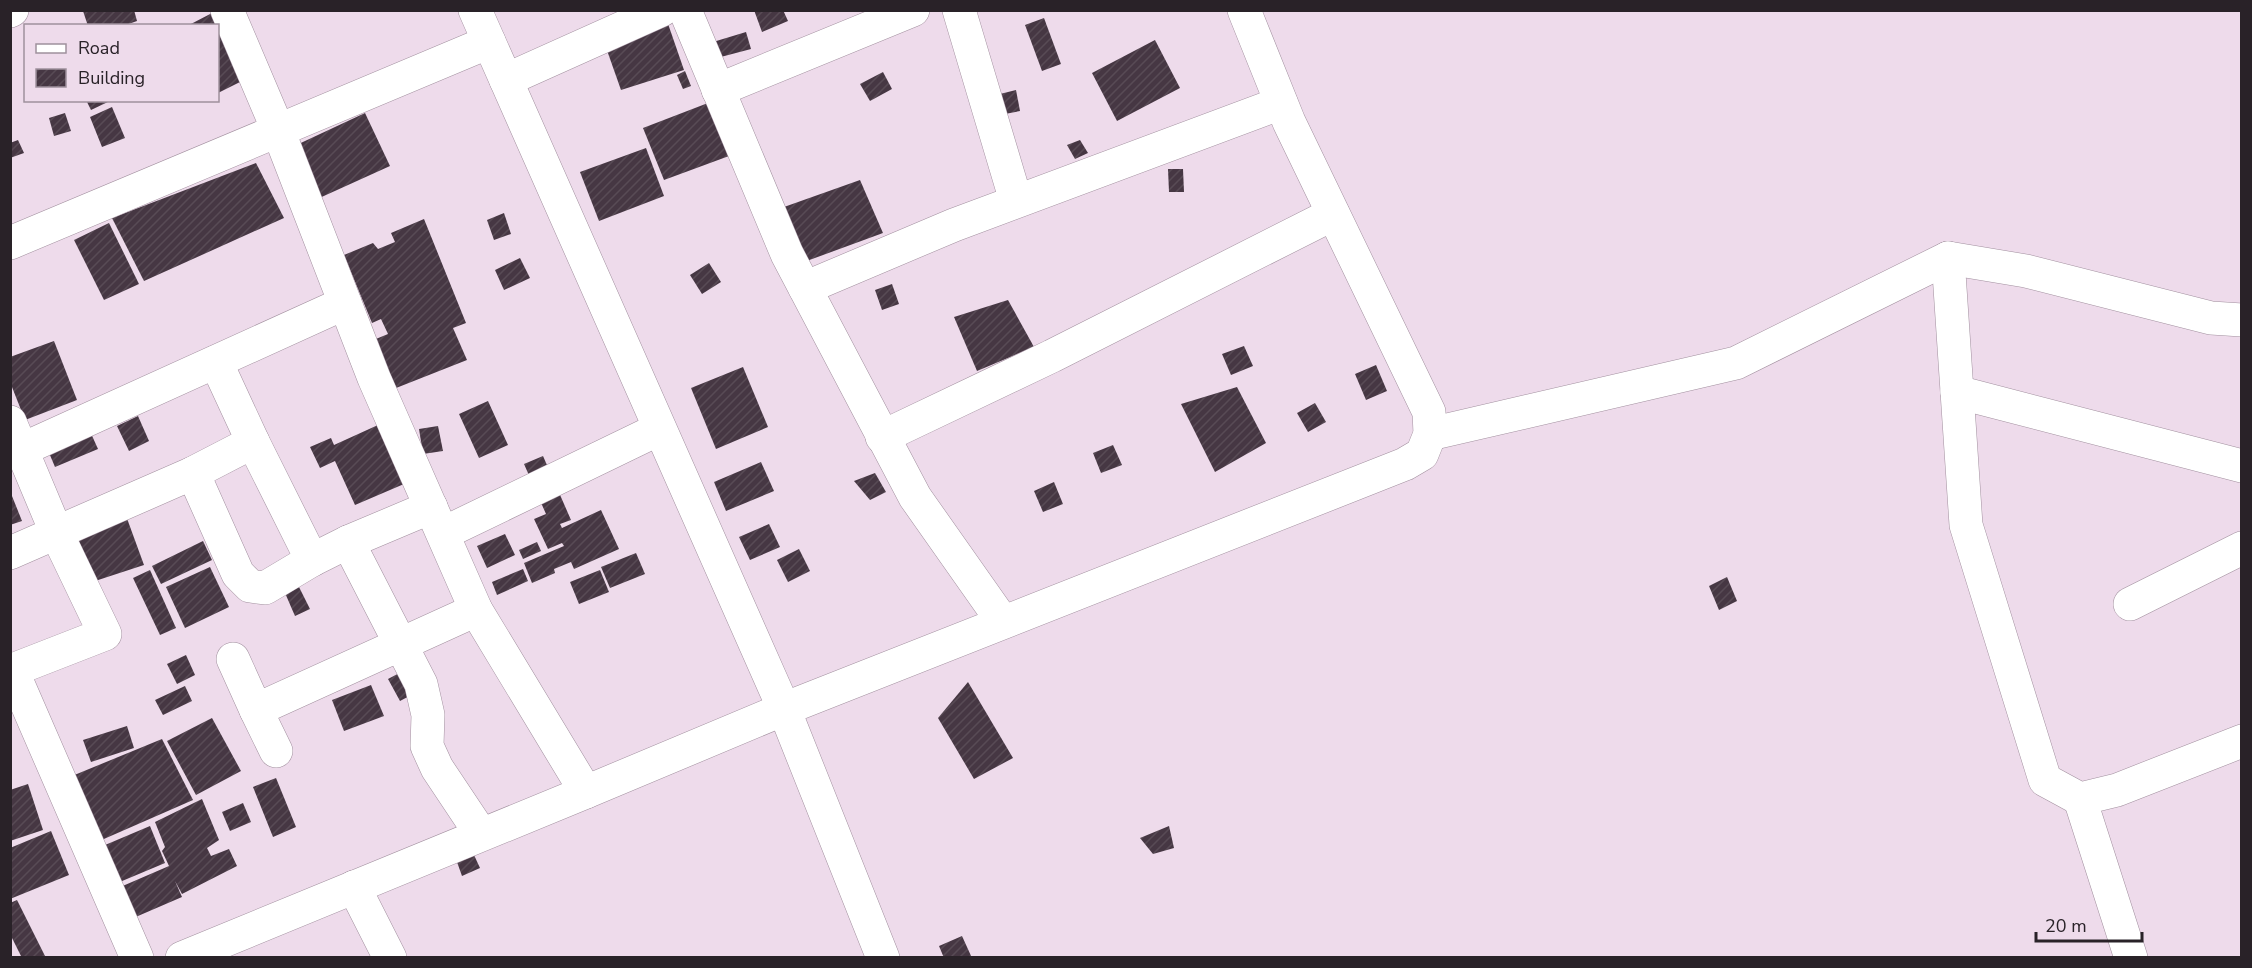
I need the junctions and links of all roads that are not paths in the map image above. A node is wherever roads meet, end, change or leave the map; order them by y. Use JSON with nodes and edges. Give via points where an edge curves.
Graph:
{"nodes":[{"id":1,"x":227,"y":10,"type":"edge"},
{"id":2,"x":475,"y":10,"type":"edge"},
{"id":3,"x":662,"y":10,"type":"edge"},
{"id":4,"x":685,"y":10,"type":"edge"},
{"id":5,"x":913,"y":10,"type":"edge"},
{"id":6,"x":959,"y":10,"type":"edge"},
{"id":7,"x":1244,"y":10,"type":"edge"},
{"id":8,"x":489,"y":42,"type":"junction"},
{"id":9,"x":506,"y":80,"type":"junction"},
{"id":10,"x":718,"y":90,"type":"junction"},
{"id":11,"x":1281,"y":103,"type":"junction"},
{"id":12,"x":278,"y":130,"type":"junction"},
{"id":13,"x":1016,"y":201,"type":"junction"},
{"id":14,"x":1333,"y":214,"type":"junction"},
{"id":15,"x":10,"y":243,"type":"edge"},
{"id":16,"x":1948,"y":258,"type":"junction"},
{"id":17,"x":805,"y":288,"type":"junction"},
{"id":18,"x":345,"y":303,"type":"junction"},
{"id":19,"x":2241,"y":320,"type":"edge"},
{"id":20,"x":216,"y":362,"type":"junction"},
{"id":21,"x":1957,"y":392,"type":"junction"},
{"id":22,"x":659,"y":429,"type":"junction"},
{"id":23,"x":1430,"y":434,"type":"junction"},
{"id":24,"x":17,"y":436,"type":"edge"},
{"id":25,"x":882,"y":436,"type":"junction"},
{"id":26,"x":253,"y":442,"type":"junction"},
{"id":27,"x":2241,"y":466,"type":"edge"},
{"id":28,"x":193,"y":473,"type":"junction"},
{"id":29,"x":437,"y":520,"type":"junction"},
{"id":30,"x":57,"y":534,"type":"junction"},
{"id":31,"x":348,"y":542,"type":"junction"},
{"id":32,"x":2241,"y":548,"type":"edge"},
{"id":33,"x":10,"y":554,"type":"edge"},
{"id":34,"x":312,"y":560,"type":"junction"},
{"id":35,"x":2130,"y":604,"type":"dead end"},
{"id":36,"x":476,"y":610,"type":"junction"},
{"id":37,"x":1004,"y":622,"type":"junction"},
{"id":38,"x":400,"y":646,"type":"junction"},
{"id":39,"x":232,"y":659,"type":"dead end"},
{"id":40,"x":11,"y":671,"type":"edge"},
{"id":41,"x":784,"y":709,"type":"junction"},
{"id":42,"x":256,"y":710,"type":"junction"},
{"id":43,"x":2241,"y":741,"type":"edge"},
{"id":44,"x":276,"y":751,"type":"dead end"},
{"id":45,"x":586,"y":792,"type":"junction"},
{"id":46,"x":2080,"y":799,"type":"junction"},
{"id":47,"x":481,"y":834,"type":"junction"},
{"id":48,"x":354,"y":887,"type":"junction"},
{"id":49,"x":137,"y":957,"type":"edge"},
{"id":50,"x":182,"y":957,"type":"edge"},
{"id":51,"x":390,"y":957,"type":"edge"},
{"id":52,"x":883,"y":957,"type":"edge"},
{"id":53,"x":2131,"y":957,"type":"edge"}],
"edges":[{"from":1,"to":12,"type":"street"},
{"from":2,"to":8,"type":"street"},
{"from":3,"to":9,"type":"street"},
{"from":4,"to":10,"type":"street"},
{"from":5,"to":10,"type":"street"},
{"from":6,"to":13,"type":"street"},
{"from":7,"to":11,"type":"street"},
{"from":8,"to":9,"type":"street"},
{"from":8,"to":12,"type":"street"},
{"from":9,"to":22,"type":"street"},
{"from":10,"to":17,"type":"street"},
{"from":11,"to":13,"type":"street"},
{"from":11,"to":14,"type":"street"},
{"from":12,"to":15,"type":"street"},
{"from":12,"to":18,"type":"street"},
{"from":13,"to":17,"type":"street"},
{"from":14,"to":23,"type":"street","via":[[1429,412]]},
{"from":14,"to":25,"type":"street","via":[[1052,357]]},
{"from":16,"to":19,"type":"street","via":[[2026,271],[2211,318]]},
{"from":16,"to":21,"type":"street"},
{"from":16,"to":23,"type":"street","via":[[1736,363]]},
{"from":17,"to":25,"type":"street"},
{"from":18,"to":20,"type":"street"},
{"from":18,"to":29,"type":"street"},
{"from":20,"to":24,"type":"street"},
{"from":20,"to":26,"type":"street"},
{"from":21,"to":27,"type":"street"},
{"from":21,"to":46,"type":"street","via":[[1966,525],[2045,780]]},
{"from":22,"to":29,"type":"street"},
{"from":22,"to":41,"type":"street"},
{"from":23,"to":37,"type":"street","via":[[1422,454],[1405,464]]},
{"from":24,"to":30,"type":"street"},
{"from":25,"to":37,"type":"street","via":[[915,497]]},
{"from":26,"to":28,"type":"street"},
{"from":26,"to":34,"type":"street"},
{"from":28,"to":30,"type":"street"},
{"from":28,"to":34,"type":"street","via":[[238,574],[250,586],[265,588]]},
{"from":29,"to":31,"type":"street"},
{"from":29,"to":36,"type":"street"},
{"from":30,"to":33,"type":"street"},
{"from":30,"to":40,"type":"street","via":[[105,634]]},
{"from":31,"to":34,"type":"street"},
{"from":31,"to":38,"type":"street"},
{"from":32,"to":35,"type":"street"},
{"from":36,"to":38,"type":"street"},
{"from":36,"to":45,"type":"street"},
{"from":37,"to":41,"type":"street"},
{"from":38,"to":42,"type":"street"},
{"from":38,"to":47,"type":"street","via":[[421,684],[430,753]]},
{"from":39,"to":42,"type":"street"},
{"from":40,"to":49,"type":"street"},
{"from":41,"to":45,"type":"street"},
{"from":41,"to":52,"type":"street"},
{"from":42,"to":44,"type":"street"},
{"from":43,"to":46,"type":"street","via":[[2117,790]]},
{"from":45,"to":47,"type":"street"},
{"from":46,"to":53,"type":"street"},
{"from":47,"to":48,"type":"street"},
{"from":48,"to":50,"type":"street"},
{"from":48,"to":51,"type":"street"}]}
